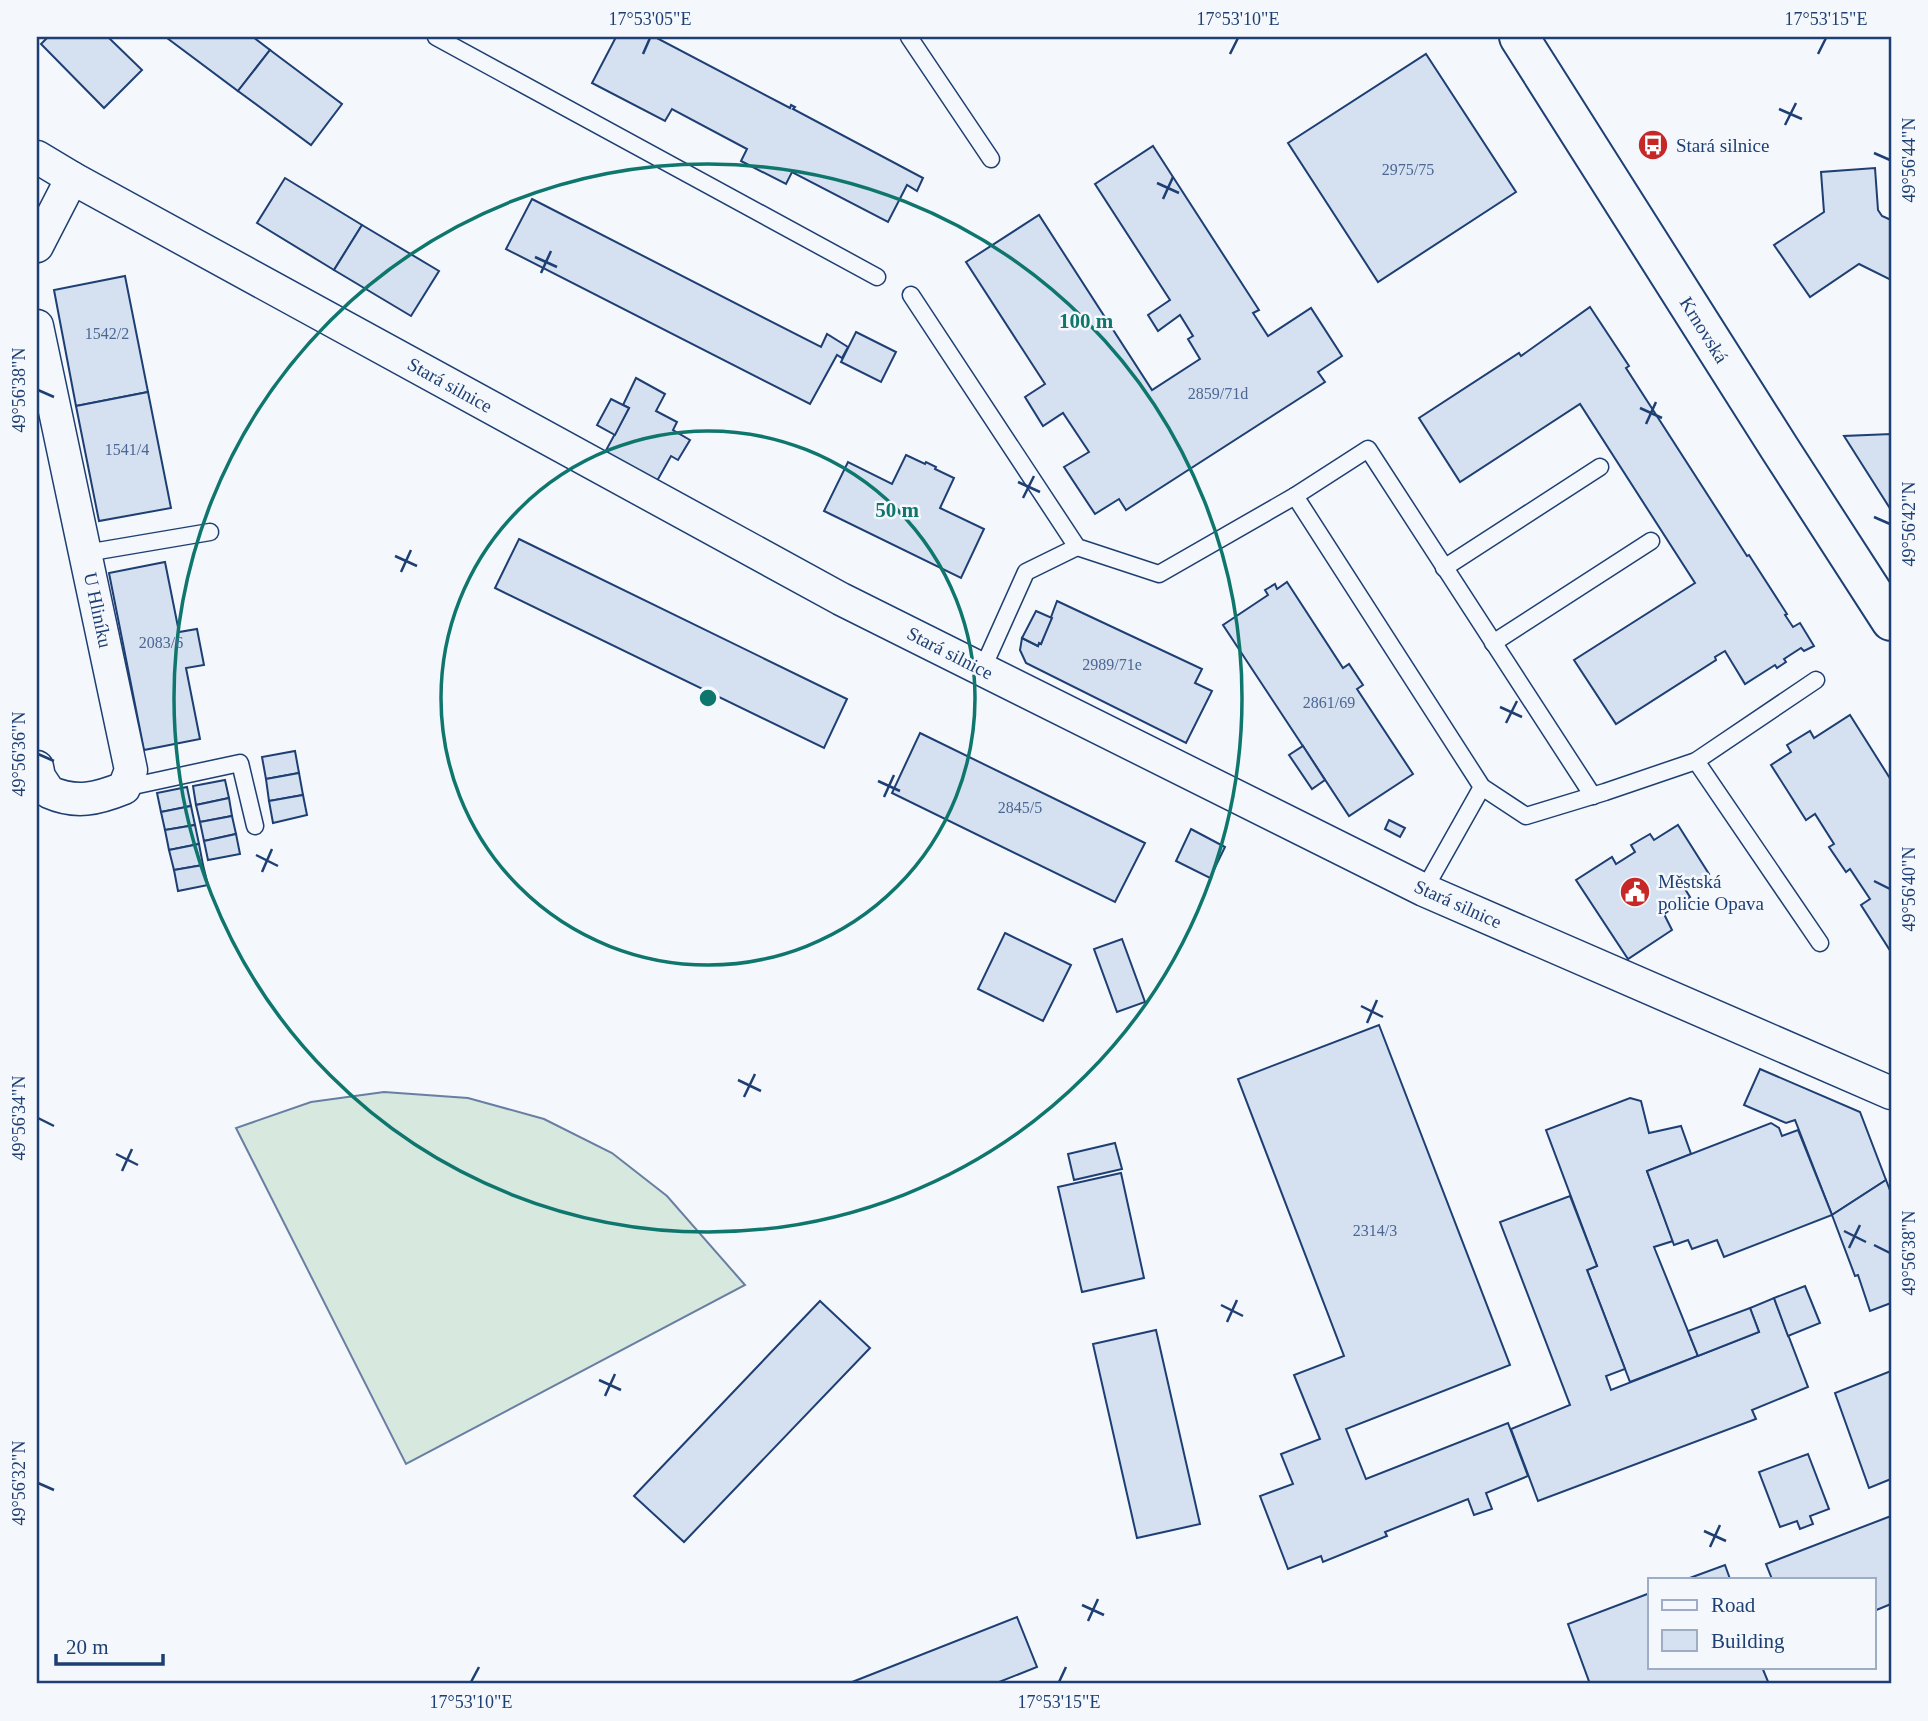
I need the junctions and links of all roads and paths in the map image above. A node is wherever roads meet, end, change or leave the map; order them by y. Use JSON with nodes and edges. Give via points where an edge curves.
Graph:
{"nodes":[{"id":1,"x":436,"y":37,"type":"edge"},
{"id":2,"x":909,"y":37,"type":"edge"},
{"id":3,"x":1519,"y":37,"type":"edge"},
{"id":4,"x":37,"y":156,"type":"edge"},
{"id":5,"x":991,"y":159,"type":"dead end"},
{"id":6,"x":72,"y":178,"type":"junction"},
{"id":7,"x":37,"y":246,"type":"edge"},
{"id":8,"x":877,"y":277,"type":"dead end"},
{"id":9,"x":911,"y":295,"type":"dead end"},
{"id":10,"x":37,"y":326,"type":"edge"},
{"id":11,"x":1600,"y":467,"type":"dead end"},
{"id":12,"x":1296,"y":496,"type":"junction"},
{"id":13,"x":210,"y":532,"type":"dead end"},
{"id":14,"x":1651,"y":541,"type":"dead end"},
{"id":15,"x":1077,"y":547,"type":"junction"},
{"id":16,"x":86,"y":553,"type":"junction"},
{"id":17,"x":1444,"y":568,"type":"junction"},
{"id":18,"x":1891,"y":621,"type":"edge"},
{"id":19,"x":1493,"y":643,"type":"junction"},
{"id":20,"x":982,"y":670,"type":"junction"},
{"id":21,"x":1816,"y":680,"type":"dead end"},
{"id":22,"x":1696,"y":761,"type":"junction"},
{"id":23,"x":37,"y":767,"type":"edge"},
{"id":24,"x":1482,"y":787,"type":"junction"},
{"id":25,"x":124,"y":788,"type":"junction"},
{"id":26,"x":1593,"y":796,"type":"junction"},
{"id":27,"x":255,"y":826,"type":"dead end"},
{"id":28,"x":1424,"y":890,"type":"junction"},
{"id":29,"x":1820,"y":943,"type":"dead end"},
{"id":30,"x":1891,"y":1093,"type":"edge"}],
"edges":[{"from":1,"to":8,"type":"lane"},
{"from":2,"to":5,"type":"lane"},
{"from":3,"to":18,"type":"main road","name":"Krnovská"},
{"from":4,"to":6,"type":"street","name":"Stará silnice"},
{"from":6,"to":7,"type":"street"},
{"from":6,"to":20,"type":"street","name":"Stará silnice","via":[[841,599]]},
{"from":9,"to":15,"type":"lane"},
{"from":10,"to":16,"type":"street","name":"U Hliníku"},
{"from":11,"to":17,"type":"lane"},
{"from":12,"to":15,"type":"lane","via":[[1159,575]]},
{"from":12,"to":17,"type":"lane","via":[[1368,449]]},
{"from":12,"to":24,"type":"lane"},
{"from":13,"to":16,"type":"lane"},
{"from":14,"to":19,"type":"lane"},
{"from":15,"to":20,"type":"lane","via":[[1026,572]]},
{"from":16,"to":25,"type":"street","name":"U Hliníku","via":[[131,770]]},
{"from":17,"to":19,"type":"lane"},
{"from":19,"to":26,"type":"lane"},
{"from":20,"to":28,"type":"street","name":"Stará silnice"},
{"from":21,"to":22,"type":"lane"},
{"from":22,"to":26,"type":"lane"},
{"from":22,"to":29,"type":"lane"},
{"from":23,"to":25,"type":"street","via":[[49,792],[59,797],[98,799]]},
{"from":24,"to":26,"type":"lane","via":[[1526,816]]},
{"from":24,"to":28,"type":"lane"},
{"from":25,"to":27,"type":"lane","via":[[240,763]]},
{"from":28,"to":30,"type":"street","name":"Stará silnice"}]}
